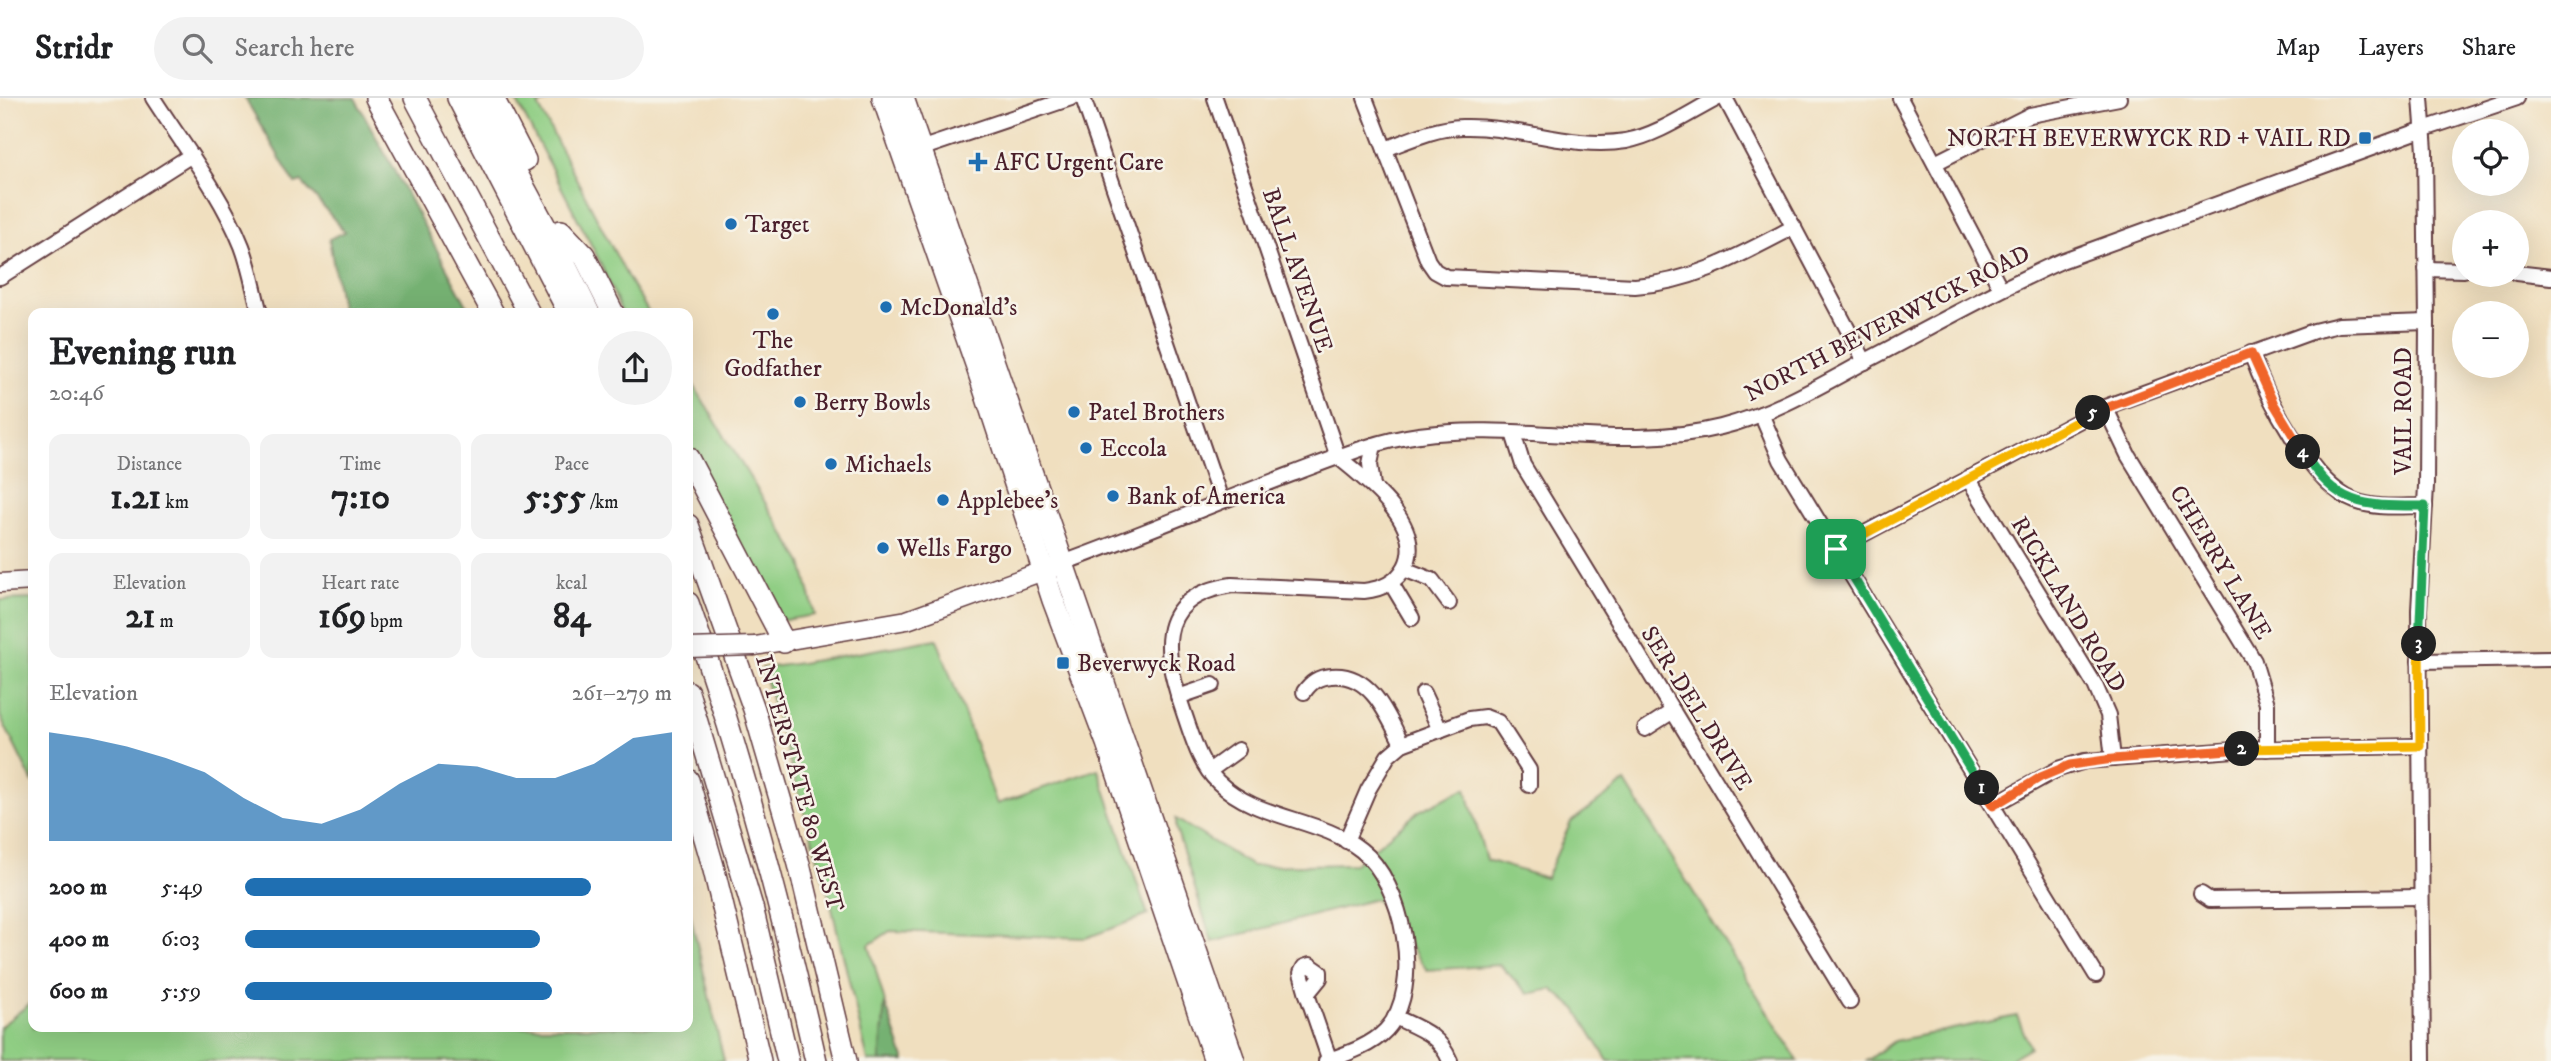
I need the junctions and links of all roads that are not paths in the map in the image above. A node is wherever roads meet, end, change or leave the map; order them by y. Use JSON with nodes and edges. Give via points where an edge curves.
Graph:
{"nodes":[{"id":1,"x":153,"y":98,"type":"edge"},
{"id":2,"x":376,"y":98,"type":"edge"},
{"id":3,"x":415,"y":98,"type":"edge"},
{"id":4,"x":458,"y":98,"type":"edge"},
{"id":5,"x":476,"y":98,"type":"edge"},
{"id":6,"x":493,"y":98,"type":"edge"},
{"id":7,"x":883,"y":98,"type":"edge"},
{"id":8,"x":903,"y":98,"type":"edge"},
{"id":9,"x":1071,"y":98,"type":"edge"},
{"id":10,"x":1083,"y":98,"type":"edge"},
{"id":11,"x":1215,"y":98,"type":"edge"},
{"id":12,"x":1365,"y":98,"type":"edge"},
{"id":13,"x":1718,"y":98,"type":"edge"},
{"id":14,"x":1725,"y":98,"type":"edge"},
{"id":15,"x":1900,"y":98,"type":"edge"},
{"id":16,"x":2119,"y":98,"type":"edge"},
{"id":17,"x":2421,"y":98,"type":"edge"},
{"id":18,"x":2517,"y":98,"type":"edge"},
{"id":19,"x":2044,"y":105,"type":"edge"},
{"id":20,"x":2424,"y":129,"type":"junction"},
{"id":21,"x":920,"y":149,"type":"junction"},
{"id":22,"x":1385,"y":149,"type":"junction"},
{"id":23,"x":190,"y":156,"type":"junction"},
{"id":24,"x":1935,"y":163,"type":"junction"},
{"id":25,"x":1794,"y":227,"type":"junction"},
{"id":26,"x":561,"y":231,"type":"junction"},
{"id":27,"x":2426,"y":268,"type":"junction"},
{"id":28,"x":2452,"y":269,"type":"edge"},
{"id":29,"x":2529,"y":274,"type":"edge"},
{"id":30,"x":2551,"y":276,"type":"edge"},
{"id":31,"x":0,"y":277,"type":"edge"},
{"id":32,"x":2001,"y":289,"type":"junction"},
{"id":33,"x":259,"y":308,"type":"edge"},
{"id":34,"x":490,"y":308,"type":"edge"},
{"id":35,"x":526,"y":308,"type":"edge"},
{"id":36,"x":566,"y":308,"type":"edge"},
{"id":37,"x":587,"y":308,"type":"edge"},
{"id":38,"x":597,"y":308,"type":"edge"},
{"id":39,"x":610,"y":308,"type":"edge"},
{"id":40,"x":2427,"y":322,"type":"junction"},
{"id":41,"x":2251,"y":353,"type":"junction"},
{"id":42,"x":1865,"y":362,"type":"junction"},
{"id":43,"x":2105,"y":407,"type":"junction"},
{"id":44,"x":1761,"y":414,"type":"junction"},
{"id":45,"x":1513,"y":433,"type":"junction"},
{"id":46,"x":1374,"y":445,"type":"junction"},
{"id":47,"x":1338,"y":457,"type":"junction"},
{"id":48,"x":693,"y":468,"type":"edge"},
{"id":49,"x":1968,"y":478,"type":"junction"},
{"id":50,"x":1373,"y":486,"type":"junction"},
{"id":51,"x":1221,"y":500,"type":"junction"},
{"id":52,"x":2425,"y":506,"type":"junction"},
{"id":53,"x":693,"y":538,"type":"edge"},
{"id":54,"x":693,"y":545,"type":"edge"},
{"id":55,"x":1836,"y":549,"type":"junction"},
{"id":56,"x":1053,"y":567,"type":"junction"},
{"id":57,"x":1404,"y":569,"type":"junction"},
{"id":58,"x":28,"y":581,"type":"edge"},
{"id":59,"x":0,"y":583,"type":"edge"},
{"id":60,"x":1391,"y":583,"type":"junction"},
{"id":61,"x":710,"y":585,"type":"junction"},
{"id":62,"x":1449,"y":603,"type":"dead end"},
{"id":63,"x":693,"y":618,"type":"edge"},
{"id":64,"x":1412,"y":618,"type":"dead end"},
{"id":65,"x":784,"y":642,"type":"junction"},
{"id":66,"x":693,"y":648,"type":"edge"},
{"id":67,"x":2551,"y":659,"type":"edge"},
{"id":68,"x":2419,"y":661,"type":"junction"},
{"id":69,"x":1213,"y":685,"type":"dead end"},
{"id":70,"x":1304,"y":692,"type":"dead end"},
{"id":71,"x":1423,"y":693,"type":"dead end"},
{"id":72,"x":1178,"y":697,"type":"junction"},
{"id":73,"x":693,"y":709,"type":"edge"},
{"id":74,"x":1673,"y":711,"type":"junction"},
{"id":75,"x":1644,"y":729,"type":"dead end"},
{"id":76,"x":1440,"y":730,"type":"junction"},
{"id":77,"x":1402,"y":744,"type":"junction"},
{"id":78,"x":2420,"y":746,"type":"junction"},
{"id":79,"x":2267,"y":749,"type":"junction"},
{"id":80,"x":1238,"y":750,"type":"dead end"},
{"id":81,"x":2113,"y":759,"type":"junction"},
{"id":82,"x":1209,"y":771,"type":"junction"},
{"id":83,"x":1529,"y":785,"type":"dead end"},
{"id":84,"x":693,"y":798,"type":"edge"},
{"id":85,"x":1993,"y":806,"type":"junction"},
{"id":86,"x":1346,"y":841,"type":"junction"},
{"id":87,"x":2201,"y":894,"type":"dead end"},
{"id":88,"x":2421,"y":897,"type":"junction"},
{"id":89,"x":2096,"y":975,"type":"dead end"},
{"id":90,"x":1307,"y":994,"type":"dead end"},
{"id":91,"x":1850,"y":1002,"type":"dead end"},
{"id":92,"x":1395,"y":1017,"type":"junction"},
{"id":93,"x":1230,"y":1058,"type":"edge"},
{"id":94,"x":760,"y":1061,"type":"edge"},
{"id":95,"x":788,"y":1061,"type":"edge"},
{"id":96,"x":817,"y":1061,"type":"edge"},
{"id":97,"x":846,"y":1061,"type":"edge"},
{"id":98,"x":1328,"y":1061,"type":"edge"},
{"id":99,"x":1450,"y":1061,"type":"edge"},
{"id":100,"x":2423,"y":1061,"type":"edge"}],
"edges":[{"from":1,"to":23,"type":"street"},
{"from":2,"to":34,"type":"highway"},
{"from":3,"to":35,"type":"highway"},
{"from":4,"to":36,"type":"highway"},
{"from":5,"to":37,"type":"highway"},
{"from":6,"to":26,"type":"highway"},
{"from":7,"to":56,"type":"highway","via":[[980,377]]},
{"from":8,"to":21,"type":"highway"},
{"from":9,"to":21,"type":"street"},
{"from":10,"to":51,"type":"street"},
{"from":11,"to":47,"type":"street","name":"BALL AVENUE"},
{"from":12,"to":22,"type":"street"},
{"from":13,"to":22,"type":"street","via":[[1627,141],[1594,142],[1458,127]]},
{"from":14,"to":25,"type":"street"},
{"from":15,"to":24,"type":"street"},
{"from":16,"to":19,"type":"street"},
{"from":17,"to":20,"type":"street","name":"VAIL ROAD"},
{"from":18,"to":20,"type":"street","name":"NORTH BEVERWYCK ROAD"},
{"from":19,"to":24,"type":"street"},
{"from":20,"to":27,"type":"street","name":"VAIL ROAD"},
{"from":20,"to":32,"type":"street","name":"NORTH BEVERWYCK ROAD","via":[[2061,261]]},
{"from":21,"to":56,"type":"highway"},
{"from":22,"to":25,"type":"street","via":[[1428,261],[1446,277],[1658,285],[1698,274]]},
{"from":23,"to":31,"type":"street"},
{"from":23,"to":33,"type":"street","via":[[235,230]]},
{"from":24,"to":32,"type":"street"},
{"from":25,"to":42,"type":"street"},
{"from":26,"to":38,"type":"highway"},
{"from":26,"to":39,"type":"highway","via":[[584,255]]},
{"from":27,"to":28,"type":"street"},
{"from":27,"to":40,"type":"street","name":"VAIL ROAD"},
{"from":29,"to":30,"type":"street"},
{"from":32,"to":42,"type":"street","name":"NORTH BEVERWYCK ROAD"},
{"from":40,"to":41,"type":"street","via":[[2339,325]]},
{"from":40,"to":52,"type":"street","name":"VAIL ROAD"},
{"from":41,"to":43,"type":"street"},
{"from":41,"to":52,"type":"street","via":[[2274,404],[2314,470],[2331,487],[2365,504]]},
{"from":42,"to":44,"type":"street","name":"NORTH BEVERWYCK ROAD"},
{"from":43,"to":49,"type":"street"},
{"from":43,"to":79,"type":"street","name":"CHERRY LANE","via":[[2128,455],[2254,661],[2267,704]]},
{"from":44,"to":45,"type":"street","name":"NORTH BEVERWYCK ROAD","via":[[1722,427],[1661,437]]},
{"from":44,"to":55,"type":"street","via":[[1781,460]]},
{"from":45,"to":46,"type":"street","name":"NORTH BEVERWYCK ROAD","via":[[1448,432]]},
{"from":45,"to":74,"type":"street","name":"SER-DEL DRIVE","via":[[1523,465]]},
{"from":46,"to":47,"type":"street","name":"NORTH BEVERWYCK ROAD"},
{"from":46,"to":50,"type":"street","via":[[1370,464]]},
{"from":47,"to":50,"type":"street"},
{"from":47,"to":51,"type":"street","name":"NORTH BEVERWYCK ROAD"},
{"from":48,"to":65,"type":"highway"},
{"from":49,"to":55,"type":"street"},
{"from":49,"to":81,"type":"street","name":"RICKLAND ROAD","via":[[2095,685],[2108,715]]},
{"from":50,"to":57,"type":"street","via":[[1405,529],[1410,553]]},
{"from":51,"to":56,"type":"street","name":"NORTH BEVERWYCK ROAD"},
{"from":52,"to":68,"type":"street","name":"VAIL ROAD"},
{"from":53,"to":61,"type":"highway","name":"INTERSTATE 80 WEST"},
{"from":54,"to":61,"type":"highway"},
{"from":55,"to":85,"type":"street"},
{"from":56,"to":65,"type":"main road","via":[[919,617]]},
{"from":56,"to":93,"type":"highway"},
{"from":57,"to":60,"type":"street"},
{"from":57,"to":62,"type":"street","via":[[1432,580]]},
{"from":58,"to":59,"type":"main road"},
{"from":60,"to":64,"type":"street"},
{"from":60,"to":72,"type":"street","via":[[1364,591],[1231,585],[1207,591],[1185,605],[1168,637]]},
{"from":61,"to":97,"type":"highway","name":"INTERSTATE 80 WEST","via":[[778,790]]},
{"from":63,"to":96,"type":"highway","via":[[762,839]]},
{"from":65,"to":66,"type":"main road","bridge":true},
{"from":67,"to":68,"type":"street"},
{"from":68,"to":78,"type":"street","name":"VAIL ROAD"},
{"from":69,"to":72,"type":"street"},
{"from":70,"to":77,"type":"street","via":[[1310,684],[1335,675],[1354,681],[1382,705]]},
{"from":71,"to":76,"type":"street"},
{"from":72,"to":82,"type":"street"},
{"from":73,"to":95,"type":"highway","via":[[752,907]]},
{"from":74,"to":75,"type":"street"},
{"from":74,"to":91,"type":"street","name":"SER-DEL DRIVE"},
{"from":76,"to":77,"type":"street"},
{"from":76,"to":83,"type":"street","via":[[1469,719],[1485,717],[1498,722],[1529,770]]},
{"from":77,"to":86,"type":"street","via":[[1388,756]]},
{"from":78,"to":79,"type":"street"},
{"from":78,"to":88,"type":"street","name":"VAIL ROAD"},
{"from":79,"to":81,"type":"street"},
{"from":80,"to":82,"type":"street"},
{"from":81,"to":85,"type":"street","via":[[2058,769]]},
{"from":82,"to":86,"type":"street","via":[[1245,801]]},
{"from":84,"to":94,"type":"highway"},
{"from":85,"to":89,"type":"street"},
{"from":86,"to":92,"type":"street","via":[[1378,867],[1398,914],[1407,974]]},
{"from":87,"to":88,"type":"street","via":[[2210,900]]},
{"from":88,"to":100,"type":"street","name":"VAIL ROAD"},
{"from":90,"to":98,"type":"street"},
{"from":92,"to":98,"type":"street","via":[[1364,1046]]},
{"from":92,"to":99,"type":"street","via":[[1436,1038]]}]}
